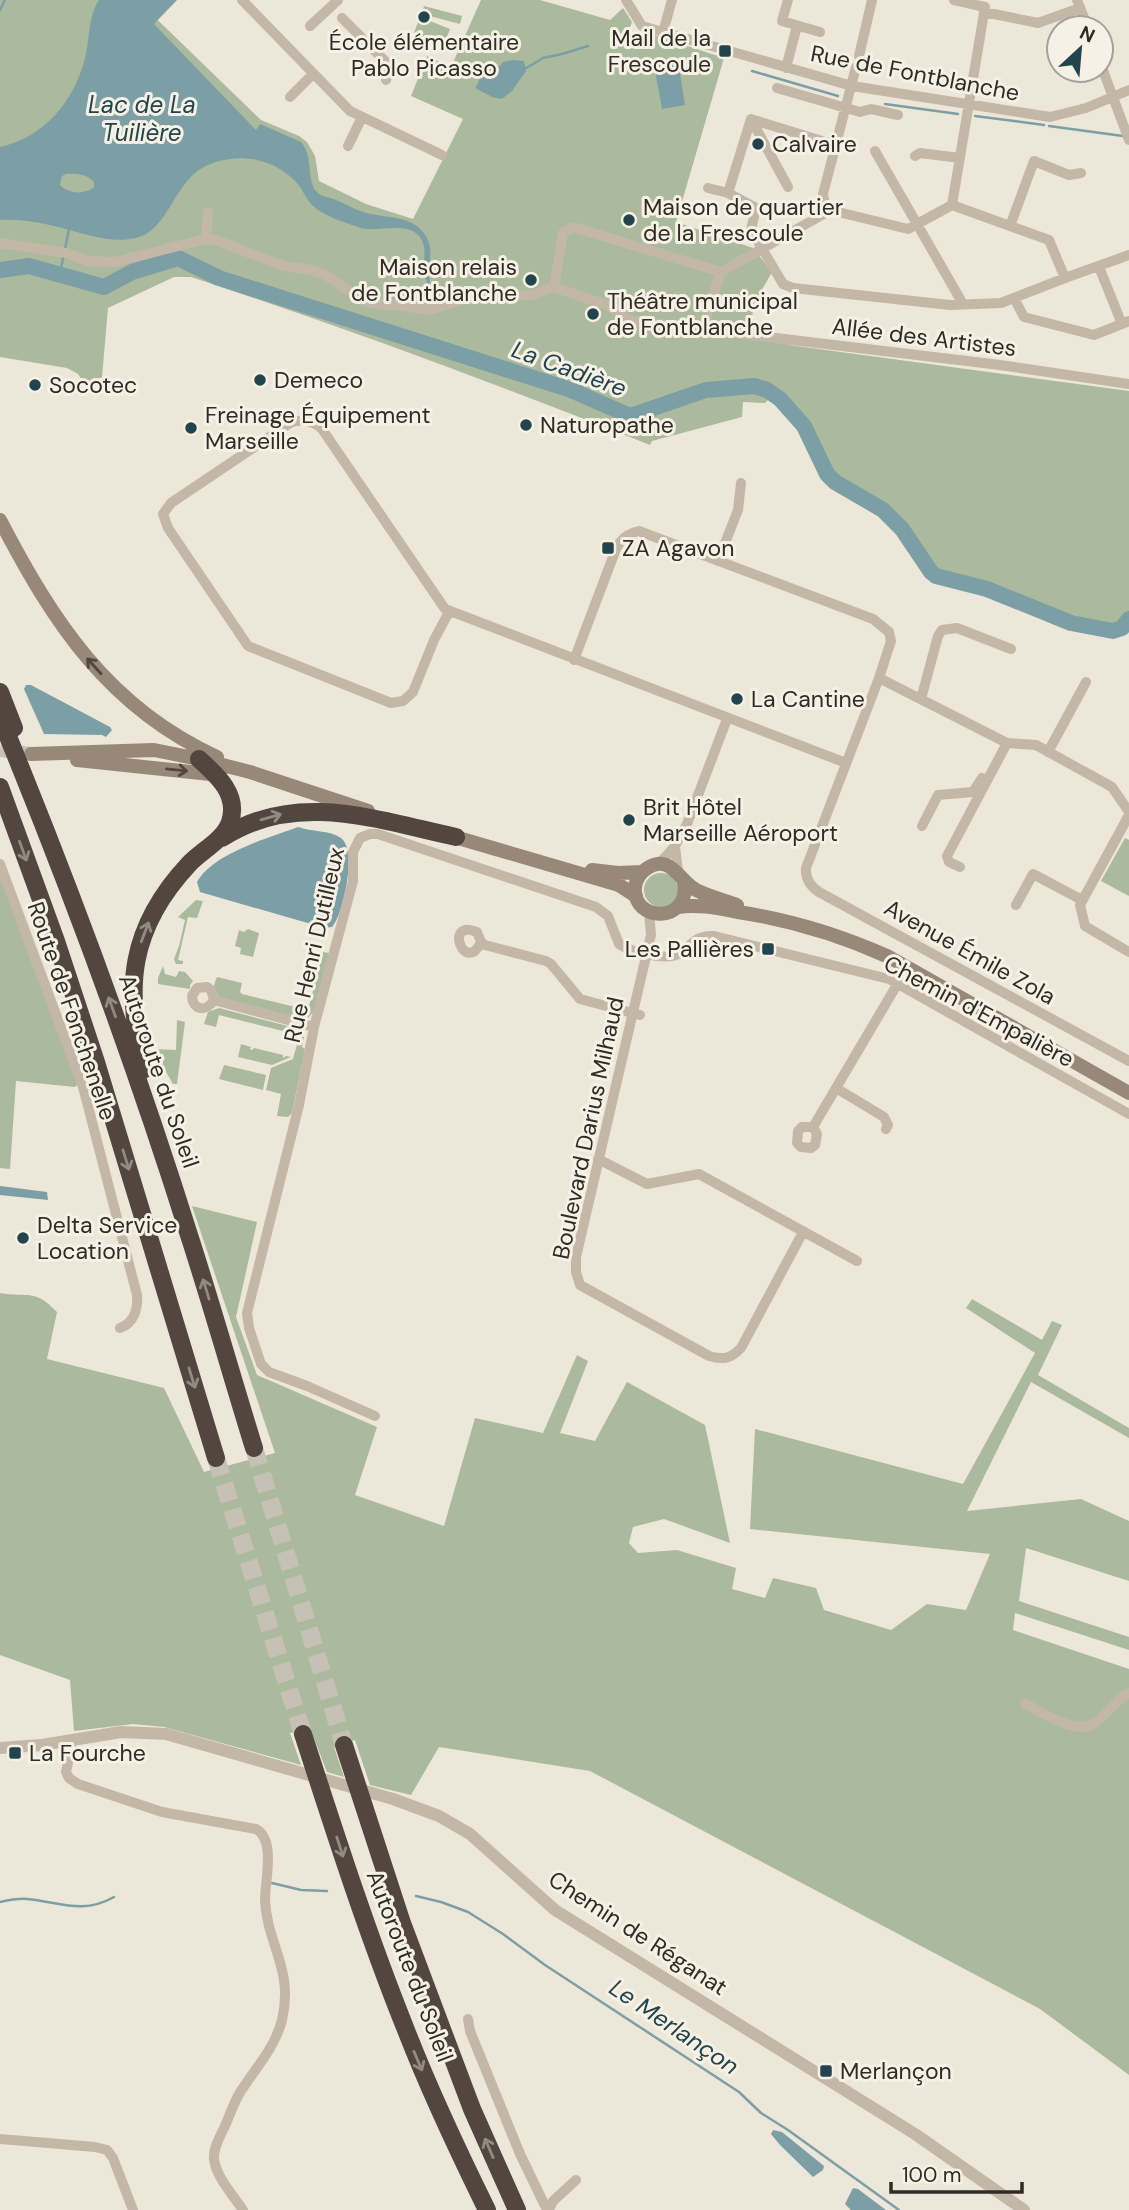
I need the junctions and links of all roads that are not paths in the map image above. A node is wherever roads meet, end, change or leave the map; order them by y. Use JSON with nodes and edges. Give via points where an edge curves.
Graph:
{"nodes":[{"id":1,"x":242,"y":0,"type":"edge"},
{"id":2,"x":626,"y":0,"type":"edge"},
{"id":3,"x":672,"y":0,"type":"edge"},
{"id":4,"x":788,"y":0,"type":"edge"},
{"id":5,"x":872,"y":0,"type":"edge"},
{"id":6,"x":954,"y":0,"type":"edge"},
{"id":7,"x":1079,"y":4,"type":"edge"},
{"id":8,"x":336,"y":9,"type":"edge"},
{"id":9,"x":984,"y":12,"type":"junction"},
{"id":10,"x":310,"y":26,"type":"dead end"},
{"id":11,"x":797,"y":26,"type":"junction"},
{"id":12,"x":663,"y":32,"type":"junction"},
{"id":13,"x":820,"y":32,"type":"dead end"},
{"id":14,"x":786,"y":68,"type":"junction"},
{"id":15,"x":313,"y":74,"type":"junction"},
{"id":16,"x":386,"y":80,"type":"dead end"},
{"id":17,"x":1108,"y":84,"type":"edge"},
{"id":18,"x":852,"y":86,"type":"junction"},
{"id":19,"x":777,"y":88,"type":"dead end"},
{"id":20,"x":1129,"y":90,"type":"edge"},
{"id":21,"x":1112,"y":96,"type":"junction"},
{"id":22,"x":290,"y":97,"type":"dead end"},
{"id":23,"x":967,"y":105,"type":"junction"},
{"id":24,"x":845,"y":108,"type":"junction"},
{"id":25,"x":898,"y":115,"type":"dead end"},
{"id":26,"x":362,"y":117,"type":"junction"},
{"id":27,"x":751,"y":119,"type":"junction"},
{"id":28,"x":1129,"y":140,"type":"edge"},
{"id":29,"x":835,"y":145,"type":"junction"},
{"id":30,"x":348,"y":146,"type":"dead end"},
{"id":31,"x":875,"y":151,"type":"dead end"},
{"id":32,"x":442,"y":155,"type":"dead end"},
{"id":33,"x":915,"y":156,"type":"dead end"},
{"id":34,"x":960,"y":158,"type":"junction"},
{"id":35,"x":1081,"y":173,"type":"dead end"},
{"id":36,"x":788,"y":187,"type":"dead end"},
{"id":37,"x":708,"y":188,"type":"dead end"},
{"id":38,"x":728,"y":193,"type":"junction"},
{"id":39,"x":952,"y":205,"type":"junction"},
{"id":40,"x":826,"y":209,"type":"junction"},
{"id":41,"x":208,"y":212,"type":"dead end"},
{"id":42,"x":919,"y":224,"type":"junction"},
{"id":43,"x":1010,"y":226,"type":"junction"},
{"id":44,"x":206,"y":239,"type":"junction"},
{"id":45,"x":0,"y":243,"type":"edge"},
{"id":46,"x":762,"y":249,"type":"junction"},
{"id":47,"x":1129,"y":255,"type":"edge"},
{"id":48,"x":1099,"y":267,"type":"junction"},
{"id":49,"x":721,"y":272,"type":"junction"},
{"id":50,"x":1065,"y":278,"type":"junction"},
{"id":51,"x":554,"y":287,"type":"junction"},
{"id":52,"x":1014,"y":299,"type":"junction"},
{"id":53,"x":963,"y":304,"type":"junction"},
{"id":54,"x":1125,"y":322,"type":"edge"},
{"id":55,"x":702,"y":330,"type":"junction"},
{"id":56,"x":1129,"y":384,"type":"edge"},
{"id":57,"x":741,"y":483,"type":"dead end"},
{"id":58,"x":0,"y":520,"type":"edge"},
{"id":59,"x":718,"y":561,"type":"junction"},
{"id":60,"x":449,"y":612,"type":"junction"},
{"id":61,"x":1010,"y":649,"type":"dead end"},
{"id":62,"x":573,"y":660,"type":"junction"},
{"id":63,"x":879,"y":678,"type":"junction"},
{"id":64,"x":1086,"y":682,"type":"dead end"},
{"id":65,"x":0,"y":692,"type":"edge"},
{"id":66,"x":921,"y":699,"type":"junction"},
{"id":67,"x":144,"y":712,"type":"junction"},
{"id":68,"x":0,"y":717,"type":"edge"},
{"id":69,"x":727,"y":719,"type":"junction"},
{"id":70,"x":1005,"y":742,"type":"junction"},
{"id":71,"x":154,"y":750,"type":"junction"},
{"id":72,"x":1048,"y":752,"type":"junction"},
{"id":73,"x":199,"y":759,"type":"junction"},
{"id":74,"x":846,"y":763,"type":"junction"},
{"id":75,"x":139,"y":766,"type":"junction"},
{"id":76,"x":250,"y":772,"type":"junction"},
{"id":77,"x":215,"y":774,"type":"junction"},
{"id":78,"x":0,"y":787,"type":"edge"},
{"id":79,"x":344,"y":804,"type":"junction"},
{"id":80,"x":1129,"y":813,"type":"edge"},
{"id":81,"x":922,"y":826,"type":"dead end"},
{"id":82,"x":456,"y":837,"type":"junction"},
{"id":83,"x":50,"y":838,"type":"junction"},
{"id":84,"x":210,"y":846,"type":"junction"},
{"id":85,"x":675,"y":846,"type":"junction"},
{"id":86,"x":543,"y":861,"type":"junction"},
{"id":87,"x":0,"y":864,"type":"edge"},
{"id":88,"x":658,"y":865,"type":"junction"},
{"id":89,"x":960,"y":867,"type":"dead end"},
{"id":90,"x":642,"y":872,"type":"junction"},
{"id":91,"x":681,"y":877,"type":"junction"},
{"id":92,"x":636,"y":895,"type":"junction"},
{"id":93,"x":1082,"y":900,"type":"junction"},
{"id":94,"x":1016,"y":905,"type":"dead end"},
{"id":95,"x":672,"y":910,"type":"junction"},
{"id":96,"x":649,"y":912,"type":"junction"},
{"id":97,"x":771,"y":917,"type":"junction"},
{"id":98,"x":650,"y":935,"type":"junction"},
{"id":99,"x":481,"y":943,"type":"dead end"},
{"id":100,"x":1129,"y":952,"type":"edge"},
{"id":101,"x":646,"y":954,"type":"junction"},
{"id":102,"x":898,"y":983,"type":"junction"},
{"id":103,"x":214,"y":1000,"type":"dead end"},
{"id":104,"x":636,"y":1014,"type":"junction"},
{"id":105,"x":314,"y":1027,"type":"junction"},
{"id":106,"x":1129,"y":1061,"type":"edge"},
{"id":107,"x":836,"y":1088,"type":"junction"},
{"id":108,"x":1129,"y":1093,"type":"edge"},
{"id":109,"x":1129,"y":1114,"type":"edge"},
{"id":110,"x":813,"y":1127,"type":"dead end"},
{"id":111,"x":886,"y":1129,"type":"dead end"},
{"id":112,"x":598,"y":1159,"type":"junction"},
{"id":113,"x":803,"y":1232,"type":"junction"},
{"id":114,"x":189,"y":1234,"type":"junction"},
{"id":115,"x":856,"y":1261,"type":"dead end"},
{"id":116,"x":120,"y":1328,"type":"dead end"},
{"id":117,"x":375,"y":1416,"type":"dead end"},
{"id":118,"x":254,"y":1448,"type":"tunnel mouth"},
{"id":119,"x":216,"y":1458,"type":"tunnel mouth"},
{"id":120,"x":1129,"y":1693,"type":"edge"},
{"id":121,"x":1025,"y":1704,"type":"dead end"},
{"id":122,"x":303,"y":1734,"type":"tunnel mouth"},
{"id":123,"x":73,"y":1739,"type":"junction"},
{"id":124,"x":344,"y":1745,"type":"tunnel mouth"},
{"id":125,"x":0,"y":1748,"type":"edge"},
{"id":126,"x":468,"y":2019,"type":"dead end"},
{"id":127,"x":0,"y":2139,"type":"edge"},
{"id":128,"x":576,"y":2180,"type":"dead end"},
{"id":129,"x":133,"y":2210,"type":"edge"},
{"id":130,"x":243,"y":2210,"type":"edge"},
{"id":131,"x":486,"y":2210,"type":"edge"},
{"id":132,"x":517,"y":2210,"type":"edge"},
{"id":133,"x":548,"y":2210,"type":"edge"},
{"id":134,"x":1024,"y":2210,"type":"edge"}],
"edges":[{"from":1,"to":15,"type":"street"},
{"from":2,"to":12,"type":"street","name":"Rue de Fontblanche","via":[[642,26]]},
{"from":3,"to":12,"type":"street"},
{"from":4,"to":11,"type":"street","via":[[782,21]]},
{"from":5,"to":18,"type":"street"},
{"from":6,"to":9,"type":"street","via":[[985,8]]},
{"from":7,"to":9,"type":"street","via":[[1038,23]]},
{"from":8,"to":10,"type":"street"},
{"from":8,"to":16,"type":"street","via":[[391,67]]},
{"from":9,"to":23,"type":"street"},
{"from":11,"to":13,"type":"street"},
{"from":11,"to":14,"type":"street"},
{"from":12,"to":14,"type":"street","name":"Rue de Fontblanche"},
{"from":14,"to":18,"type":"street","name":"Rue de Fontblanche"},
{"from":15,"to":22,"type":"street"},
{"from":15,"to":26,"type":"street"},
{"from":17,"to":21,"type":"street"},
{"from":18,"to":23,"type":"street","name":"Rue de Fontblanche"},
{"from":18,"to":24,"type":"street"},
{"from":19,"to":24,"type":"street"},
{"from":20,"to":21,"type":"street","name":"Rue de Fontblanche"},
{"from":21,"to":23,"type":"street","name":"Rue de Fontblanche","via":[[1050,117]]},
{"from":21,"to":28,"type":"street"},
{"from":23,"to":34,"type":"street"},
{"from":24,"to":25,"type":"street"},
{"from":24,"to":29,"type":"street"},
{"from":26,"to":30,"type":"street"},
{"from":26,"to":32,"type":"street"},
{"from":27,"to":29,"type":"street"},
{"from":27,"to":36,"type":"street"},
{"from":27,"to":38,"type":"street"},
{"from":29,"to":40,"type":"street","via":[[823,194]]},
{"from":31,"to":42,"type":"street"},
{"from":33,"to":34,"type":"street"},
{"from":34,"to":39,"type":"street"},
{"from":35,"to":43,"type":"street","via":[[1069,175],[1034,161]]},
{"from":37,"to":38,"type":"street"},
{"from":38,"to":46,"type":"street","via":[[756,208],[751,230]]},
{"from":39,"to":42,"type":"street"},
{"from":39,"to":43,"type":"street"},
{"from":40,"to":42,"type":"street","via":[[908,229]]},
{"from":40,"to":46,"type":"street"},
{"from":41,"to":44,"type":"street"},
{"from":42,"to":53,"type":"street"},
{"from":43,"to":50,"type":"street","via":[[1049,240]]},
{"from":44,"to":45,"type":"street","via":[[115,262]]},
{"from":44,"to":51,"type":"street","via":[[326,275],[363,301],[376,304],[429,310],[471,297],[531,295]]},
{"from":46,"to":49,"type":"street"},
{"from":46,"to":53,"type":"street","via":[[783,284],[793,288]]},
{"from":47,"to":48,"type":"street"},
{"from":48,"to":50,"type":"street"},
{"from":48,"to":54,"type":"street"},
{"from":49,"to":51,"type":"street","via":[[573,227],[563,233]]},
{"from":49,"to":55,"type":"street"},
{"from":50,"to":52,"type":"street"},
{"from":51,"to":55,"type":"street","name":"Allée des Artistes","via":[[609,306],[627,319]]},
{"from":52,"to":53,"type":"street"},
{"from":52,"to":54,"type":"street","via":[[1024,317],[1094,335]]},
{"from":55,"to":56,"type":"street","name":"Allée des Artistes"},
{"from":57,"to":59,"type":"street","via":[[738,510]]},
{"from":67,"to":58,"type":"main road","one_way":true,"via":[[97,670],[67,633]]},
{"from":59,"to":62,"type":"street","via":[[649,534],[629,533],[616,549]]},
{"from":59,"to":63,"type":"street","via":[[881,624],[891,640]]},
{"from":60,"to":60,"type":"street","via":[[322,429],[310,421],[290,423],[171,503],[163,514],[167,528],[248,646],[391,703],[403,701],[413,692]]},
{"from":60,"to":62,"type":"street"},
{"from":61,"to":66,"type":"street","via":[[957,628],[942,630]]},
{"from":62,"to":69,"type":"street"},
{"from":63,"to":66,"type":"street"},
{"from":63,"to":74,"type":"street"},
{"from":64,"to":72,"type":"street"},
{"from":65,"to":83,"type":"highway"},
{"from":66,"to":70,"type":"street"},
{"from":67,"to":71,"type":"main road","via":[[155,733]]},
{"from":67,"to":76,"type":"main road","via":[[191,744]]},
{"from":68,"to":83,"type":"highway","name":"Autoroute du Soleil"},
{"from":69,"to":74,"type":"street"},
{"from":69,"to":85,"type":"street"},
{"from":70,"to":72,"type":"street","via":[[1036,745]]},
{"from":70,"to":81,"type":"street","via":[[973,792],[938,795]]},
{"from":70,"to":89,"type":"street","via":[[947,856]]},
{"from":71,"to":73,"type":"main road"},
{"from":71,"to":75,"type":"main road"},
{"from":71,"to":75,"type":"main road","via":[[31,754]]},
{"from":72,"to":80,"type":"street","via":[[1112,787]]},
{"from":73,"to":76,"type":"main road"},
{"from":73,"to":77,"type":"highway"},
{"from":74,"to":106,"type":"street","name":"Avenue Émile Zola","via":[[806,868],[810,884]]},
{"from":75,"to":77,"type":"main road","one_way":true},
{"from":76,"to":79,"type":"main road"},
{"from":77,"to":79,"type":"main road"},
{"from":77,"to":84,"type":"highway","via":[[229,792],[232,810],[228,827]]},
{"from":78,"to":119,"type":"highway","one_way":true,"via":[[96,1062]]},
{"from":79,"to":82,"type":"main road"},
{"from":80,"to":93,"type":"street"},
{"from":84,"to":82,"type":"highway","one_way":true,"via":[[254,822],[313,811]]},
{"from":82,"to":86,"type":"main road"},
{"from":114,"to":83,"type":"highway","name":"Autoroute du Soleil","one_way":true},
{"from":114,"to":84,"type":"highway","one_way":true,"via":[[137,1039],[133,979],[146,927],[159,901]]},
{"from":85,"to":88,"type":"street"},
{"from":85,"to":91,"type":"street"},
{"from":86,"to":90,"type":"main road","via":[[598,871]]},
{"from":86,"to":92,"type":"main road","via":[[619,885]]},
{"from":87,"to":116,"type":"street","name":"Route de Fonchenelle","via":[[83,1087],[136,1295],[132,1321]]},
{"from":88,"to":90,"type":"main road"},
{"from":88,"to":91,"type":"main road","via":[[667,865]]},
{"from":90,"to":92,"type":"main road"},
{"from":91,"to":95,"type":"main road","via":[[685,895]]},
{"from":91,"to":97,"type":"main road","via":[[696,890]]},
{"from":92,"to":96,"type":"main road"},
{"from":93,"to":94,"type":"street","via":[[1033,874]]},
{"from":93,"to":100,"type":"street","via":[[1085,926]]},
{"from":95,"to":96,"type":"main road"},
{"from":95,"to":97,"type":"main road","via":[[696,904]]},
{"from":95,"to":98,"type":"street","name":"Boulevard Darius Milhaud"},
{"from":96,"to":98,"type":"street","name":"Boulevard Darius Milhaud"},
{"from":97,"to":108,"type":"main road","via":[[889,957]]},
{"from":98,"to":101,"type":"street","name":"Boulevard Darius Milhaud"},
{"from":99,"to":104,"type":"street","via":[[545,961],[580,999]]},
{"from":101,"to":102,"type":"street","name":"Chemin d'Empalière","via":[[674,956],[699,937],[714,936]]},
{"from":101,"to":104,"type":"street","name":"Boulevard Darius Milhaud"},
{"from":101,"to":105,"type":"street","name":"Rue Henri Dutilleux","via":[[619,944],[608,916],[596,907],[370,834],[355,845],[353,881]]},
{"from":102,"to":107,"type":"street"},
{"from":102,"to":109,"type":"street","name":"Chemin d'Empalière"},
{"from":103,"to":105,"type":"street"},
{"from":104,"to":112,"type":"street","name":"Boulevard Darius Milhaud"},
{"from":105,"to":117,"type":"street","name":"Rue Henri Dutilleux","via":[[248,1307],[249,1328],[261,1364],[269,1372]]},
{"from":107,"to":110,"type":"street"},
{"from":107,"to":111,"type":"street","via":[[884,1117]]},
{"from":112,"to":113,"type":"street","via":[[647,1184],[699,1174]]},
{"from":112,"to":113,"type":"street","name":"Boulevard Darius Milhaud","via":[[576,1257],[580,1285],[709,1356],[732,1357],[741,1348]]},
{"from":113,"to":115,"type":"street"},
{"from":118,"to":114,"type":"highway","name":"Autoroute du Soleil","one_way":true},
{"from":120,"to":121,"type":"street","via":[[1096,1722],[1080,1728]]},
{"from":122,"to":131,"type":"highway","name":"Autoroute du Soleil","one_way":true,"via":[[371,1940],[443,2120]]},
{"from":123,"to":125,"type":"street","name":"Chemin de Réganat"},
{"from":123,"to":130,"type":"street","via":[[66,1772],[78,1784],[162,1812],[256,1829],[266,1840],[267,1917],[286,1991],[282,2023],[238,2096],[214,2158]]},
{"from":123,"to":134,"type":"street","name":"Chemin de Réganat","via":[[121,1732],[179,1737],[393,1799],[462,1828],[555,1910],[915,2134]]},
{"from":132,"to":124,"type":"highway","name":"Autoroute du Soleil","one_way":true,"via":[[472,2109],[402,1923]]},
{"from":126,"to":133,"type":"street","via":[[498,2104]]},
{"from":127,"to":129,"type":"street","via":[[107,2150]]},
{"from":128,"to":133,"type":"street"}]}
